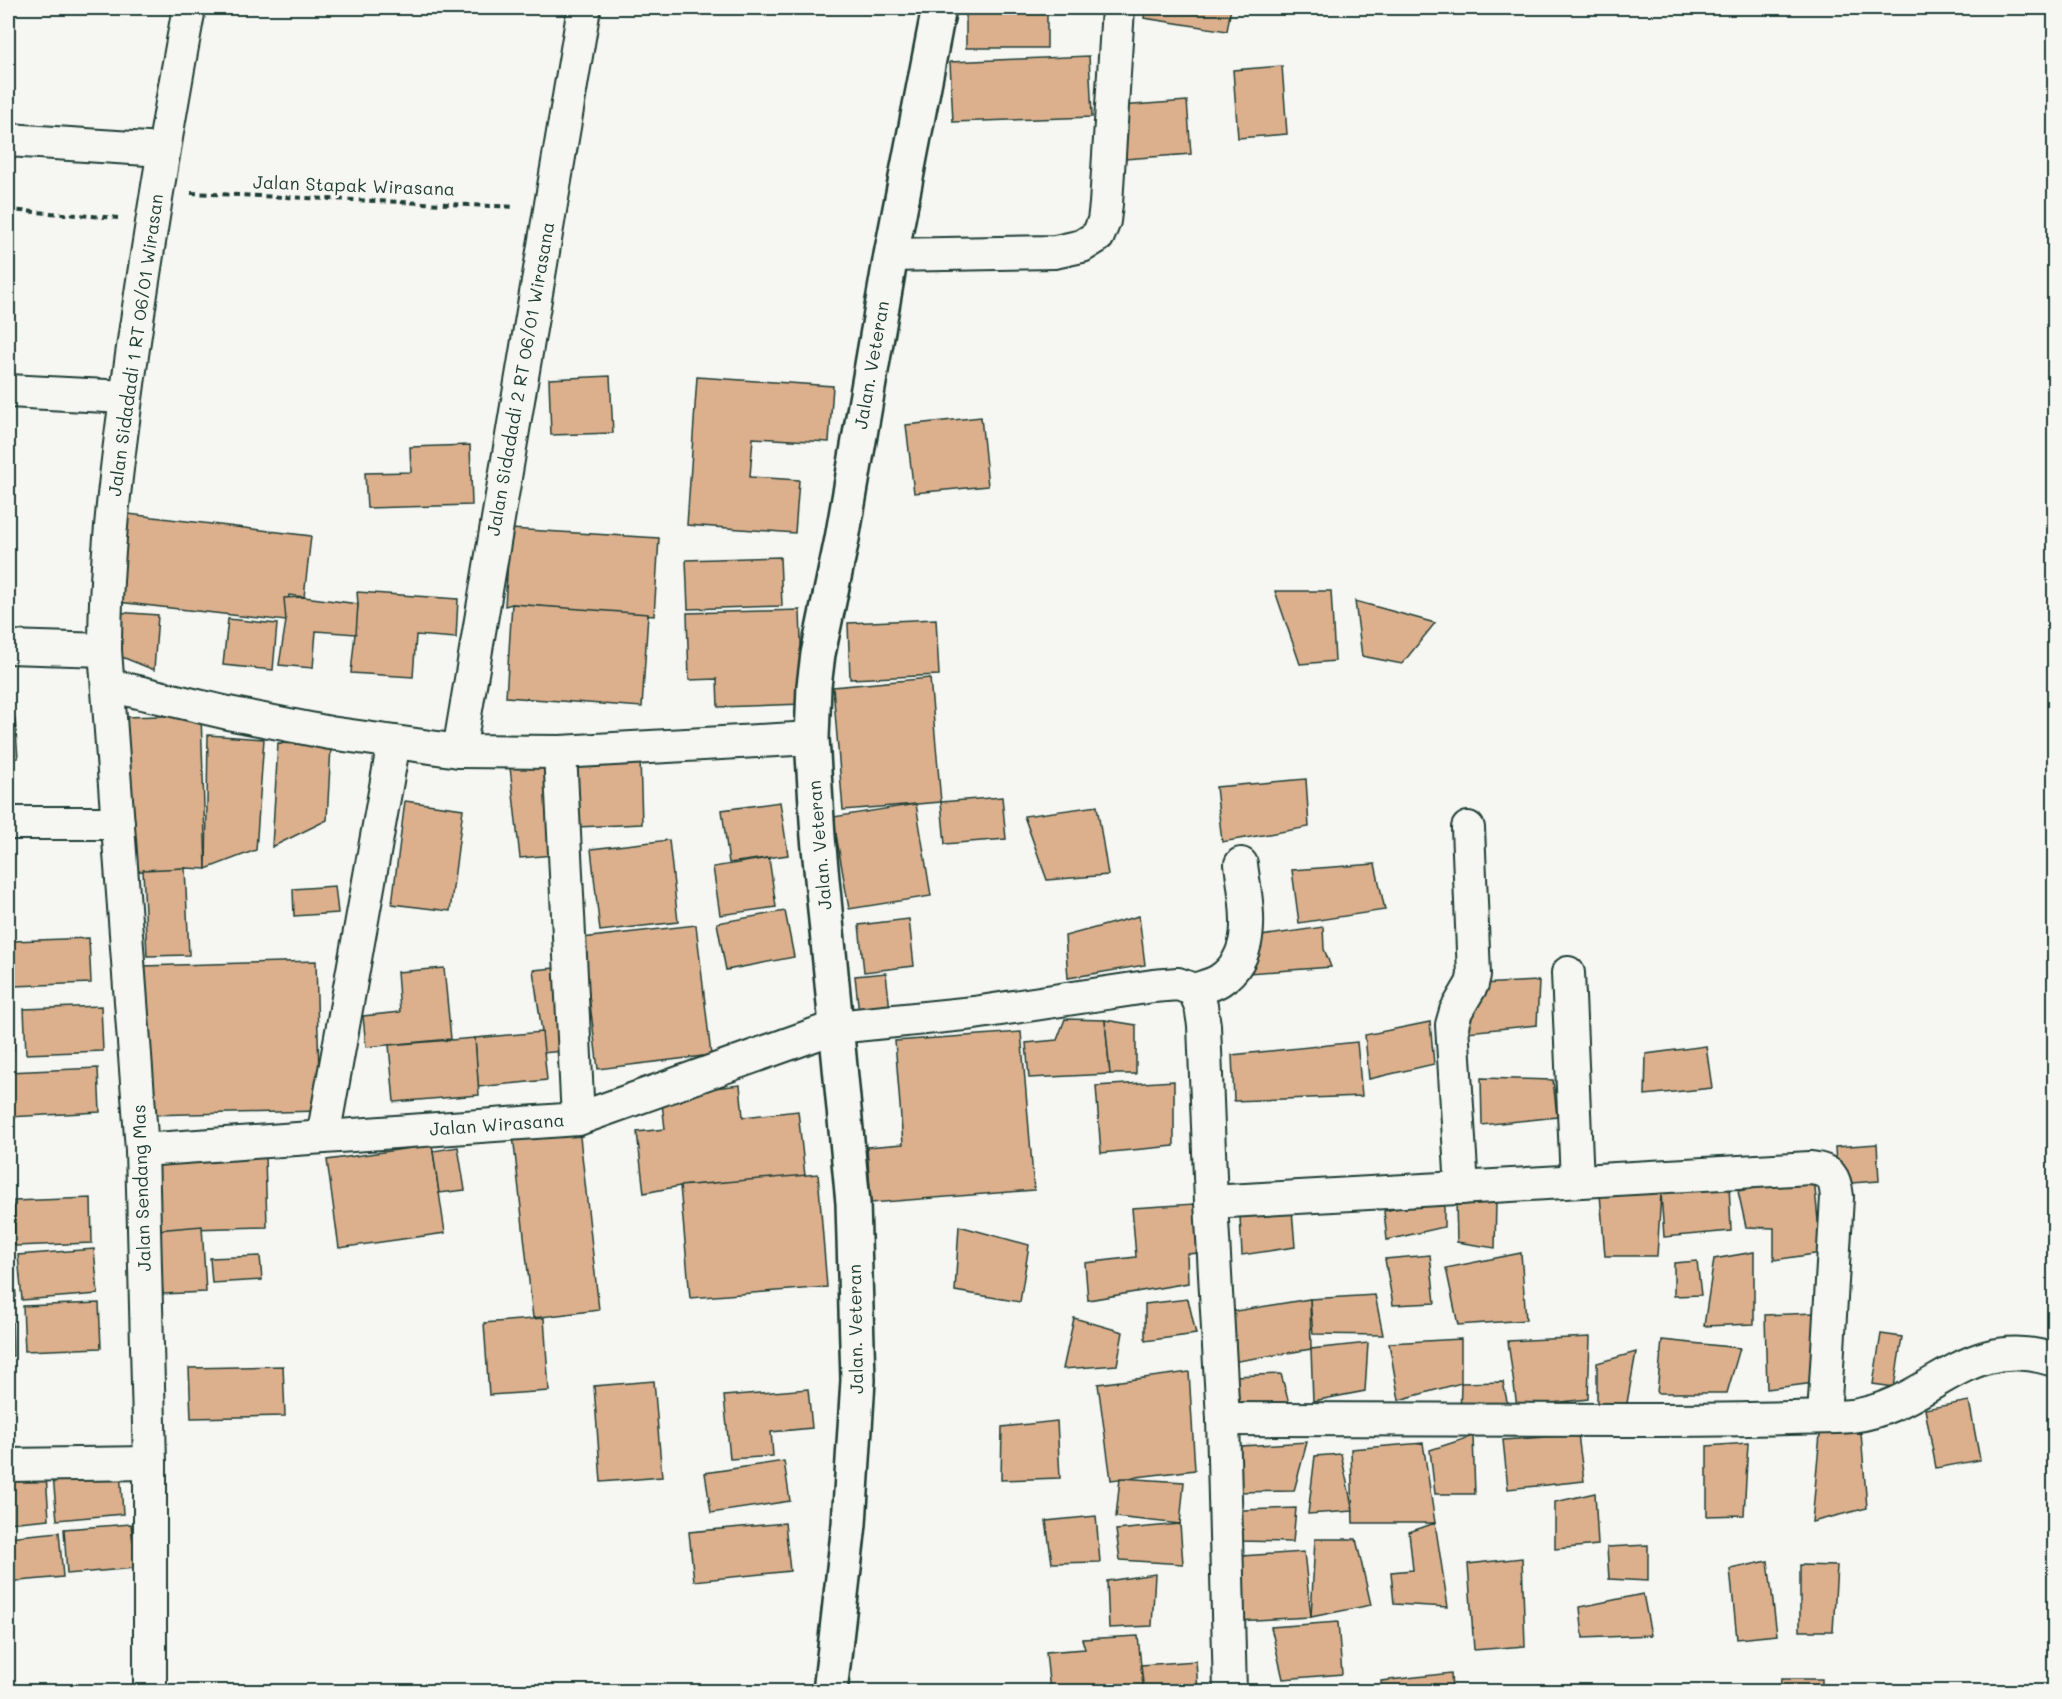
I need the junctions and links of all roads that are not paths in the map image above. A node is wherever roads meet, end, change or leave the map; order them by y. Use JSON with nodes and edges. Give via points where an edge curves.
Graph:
{"nodes":[{"id":1,"x":189,"y":8,"type":"edge"},
{"id":2,"x":584,"y":8,"type":"edge"},
{"id":3,"x":939,"y":8,"type":"edge"},
{"id":4,"x":1118,"y":8,"type":"edge"},
{"id":5,"x":8,"y":140,"type":"edge"},
{"id":6,"x":163,"y":150,"type":"junction"},
{"id":7,"x":891,"y":255,"type":"junction"},
{"id":8,"x":8,"y":391,"type":"edge"},
{"id":9,"x":126,"y":397,"type":"junction"},
{"id":10,"x":8,"y":647,"type":"edge"},
{"id":11,"x":105,"y":650,"type":"junction"},
{"id":12,"x":108,"y":685,"type":"junction"},
{"id":13,"x":812,"y":738,"type":"junction"},
{"id":14,"x":394,"y":742,"type":"junction"},
{"id":15,"x":459,"y":751,"type":"junction"},
{"id":16,"x":560,"y":752,"type":"junction"},
{"id":17,"x":8,"y":823,"type":"edge"},
{"id":18,"x":118,"y":823,"type":"junction"},
{"id":19,"x":1468,"y":828,"type":"dead end"},
{"id":20,"x":1241,"y":864,"type":"dead end"},
{"id":21,"x":1568,"y":974,"type":"dead end"},
{"id":22,"x":1194,"y":990,"type":"junction"},
{"id":23,"x":836,"y":1027,"type":"junction"},
{"id":24,"x":578,"y":1119,"type":"junction"},
{"id":25,"x":323,"y":1137,"type":"junction"},
{"id":26,"x":142,"y":1150,"type":"junction"},
{"id":27,"x":1578,"y":1181,"type":"junction"},
{"id":28,"x":1462,"y":1188,"type":"junction"},
{"id":29,"x":1211,"y":1202,"type":"junction"},
{"id":30,"x":2055,"y":1360,"type":"edge"},
{"id":31,"x":1824,"y":1417,"type":"junction"},
{"id":32,"x":1223,"y":1419,"type":"junction"},
{"id":33,"x":150,"y":1464,"type":"junction"},
{"id":34,"x":8,"y":1465,"type":"edge"},
{"id":35,"x":150,"y":1692,"type":"edge"},
{"id":36,"x":830,"y":1692,"type":"edge"},
{"id":37,"x":1230,"y":1692,"type":"edge"}],
"edges":[{"from":1,"to":6,"type":"street","name":"Jalan Sidadadi 1 RT 06/01 Wirasan"},
{"from":2,"to":15,"type":"street","name":"Jalan Sidadadi 2 RT 06/01 Wirasana"},
{"from":3,"to":7,"type":"street","name":"Jalan. Veteran"},
{"from":4,"to":7,"type":"street","via":[[1106,204],[1098,236],[1082,246],[1055,252]]},
{"from":5,"to":6,"type":"street"},
{"from":6,"to":9,"type":"street","name":"Jalan Sidadadi 1 RT 06/01 Wirasan"},
{"from":7,"to":13,"type":"street","name":"Jalan. Veteran","via":[[818,654]]},
{"from":8,"to":9,"type":"street"},
{"from":9,"to":11,"type":"street","name":"Jalan Sidadadi 1 RT 06/01 Wirasan","via":[[110,544]]},
{"from":10,"to":11,"type":"street"},
{"from":11,"to":12,"type":"street","name":"Jalan Sidadadi 1 RT 06/01 Wirasan"},
{"from":12,"to":14,"type":"street","via":[[228,713]]},
{"from":12,"to":18,"type":"street","name":"Jalan Sendang Mas"},
{"from":13,"to":16,"type":"street"},
{"from":13,"to":23,"type":"street","name":"Jalan. Veteran"},
{"from":14,"to":15,"type":"street"},
{"from":14,"to":25,"type":"street"},
{"from":15,"to":16,"type":"street"},
{"from":16,"to":24,"type":"street"},
{"from":17,"to":18,"type":"street"},
{"from":18,"to":26,"type":"street","name":"Jalan Sendang Mas"},
{"from":19,"to":28,"type":"street","via":[[1474,975],[1455,1011],[1451,1037]]},
{"from":20,"to":22,"type":"street","via":[[1248,923],[1246,944],[1236,966],[1219,981]]},
{"from":21,"to":27,"type":"street"},
{"from":22,"to":23,"type":"street","name":"Jalan Wirasana","via":[[1178,984],[1153,986],[974,1013]]},
{"from":22,"to":29,"type":"street","via":[[1204,1025]]},
{"from":23,"to":24,"type":"street","name":"Jalan Wirasana"},
{"from":23,"to":36,"type":"street","name":"Jalan. Veteran","via":[[853,1203],[858,1380],[849,1524]]},
{"from":24,"to":25,"type":"street","name":"Jalan Wirasana"},
{"from":25,"to":26,"type":"street","name":"Jalan Wirasana"},
{"from":26,"to":33,"type":"street","name":"Jalan Sendang Mas"},
{"from":27,"to":28,"type":"street"},
{"from":27,"to":31,"type":"street","via":[[1810,1168],[1829,1174],[1837,1197]]},
{"from":28,"to":29,"type":"street"},
{"from":29,"to":32,"type":"street"},
{"from":30,"to":31,"type":"street","via":[[2022,1353],[1991,1355],[1880,1409],[1853,1416]]},
{"from":31,"to":32,"type":"street"},
{"from":32,"to":37,"type":"street"},
{"from":33,"to":34,"type":"street"},
{"from":33,"to":35,"type":"street","name":"Jalan Sendang Mas"}]}
